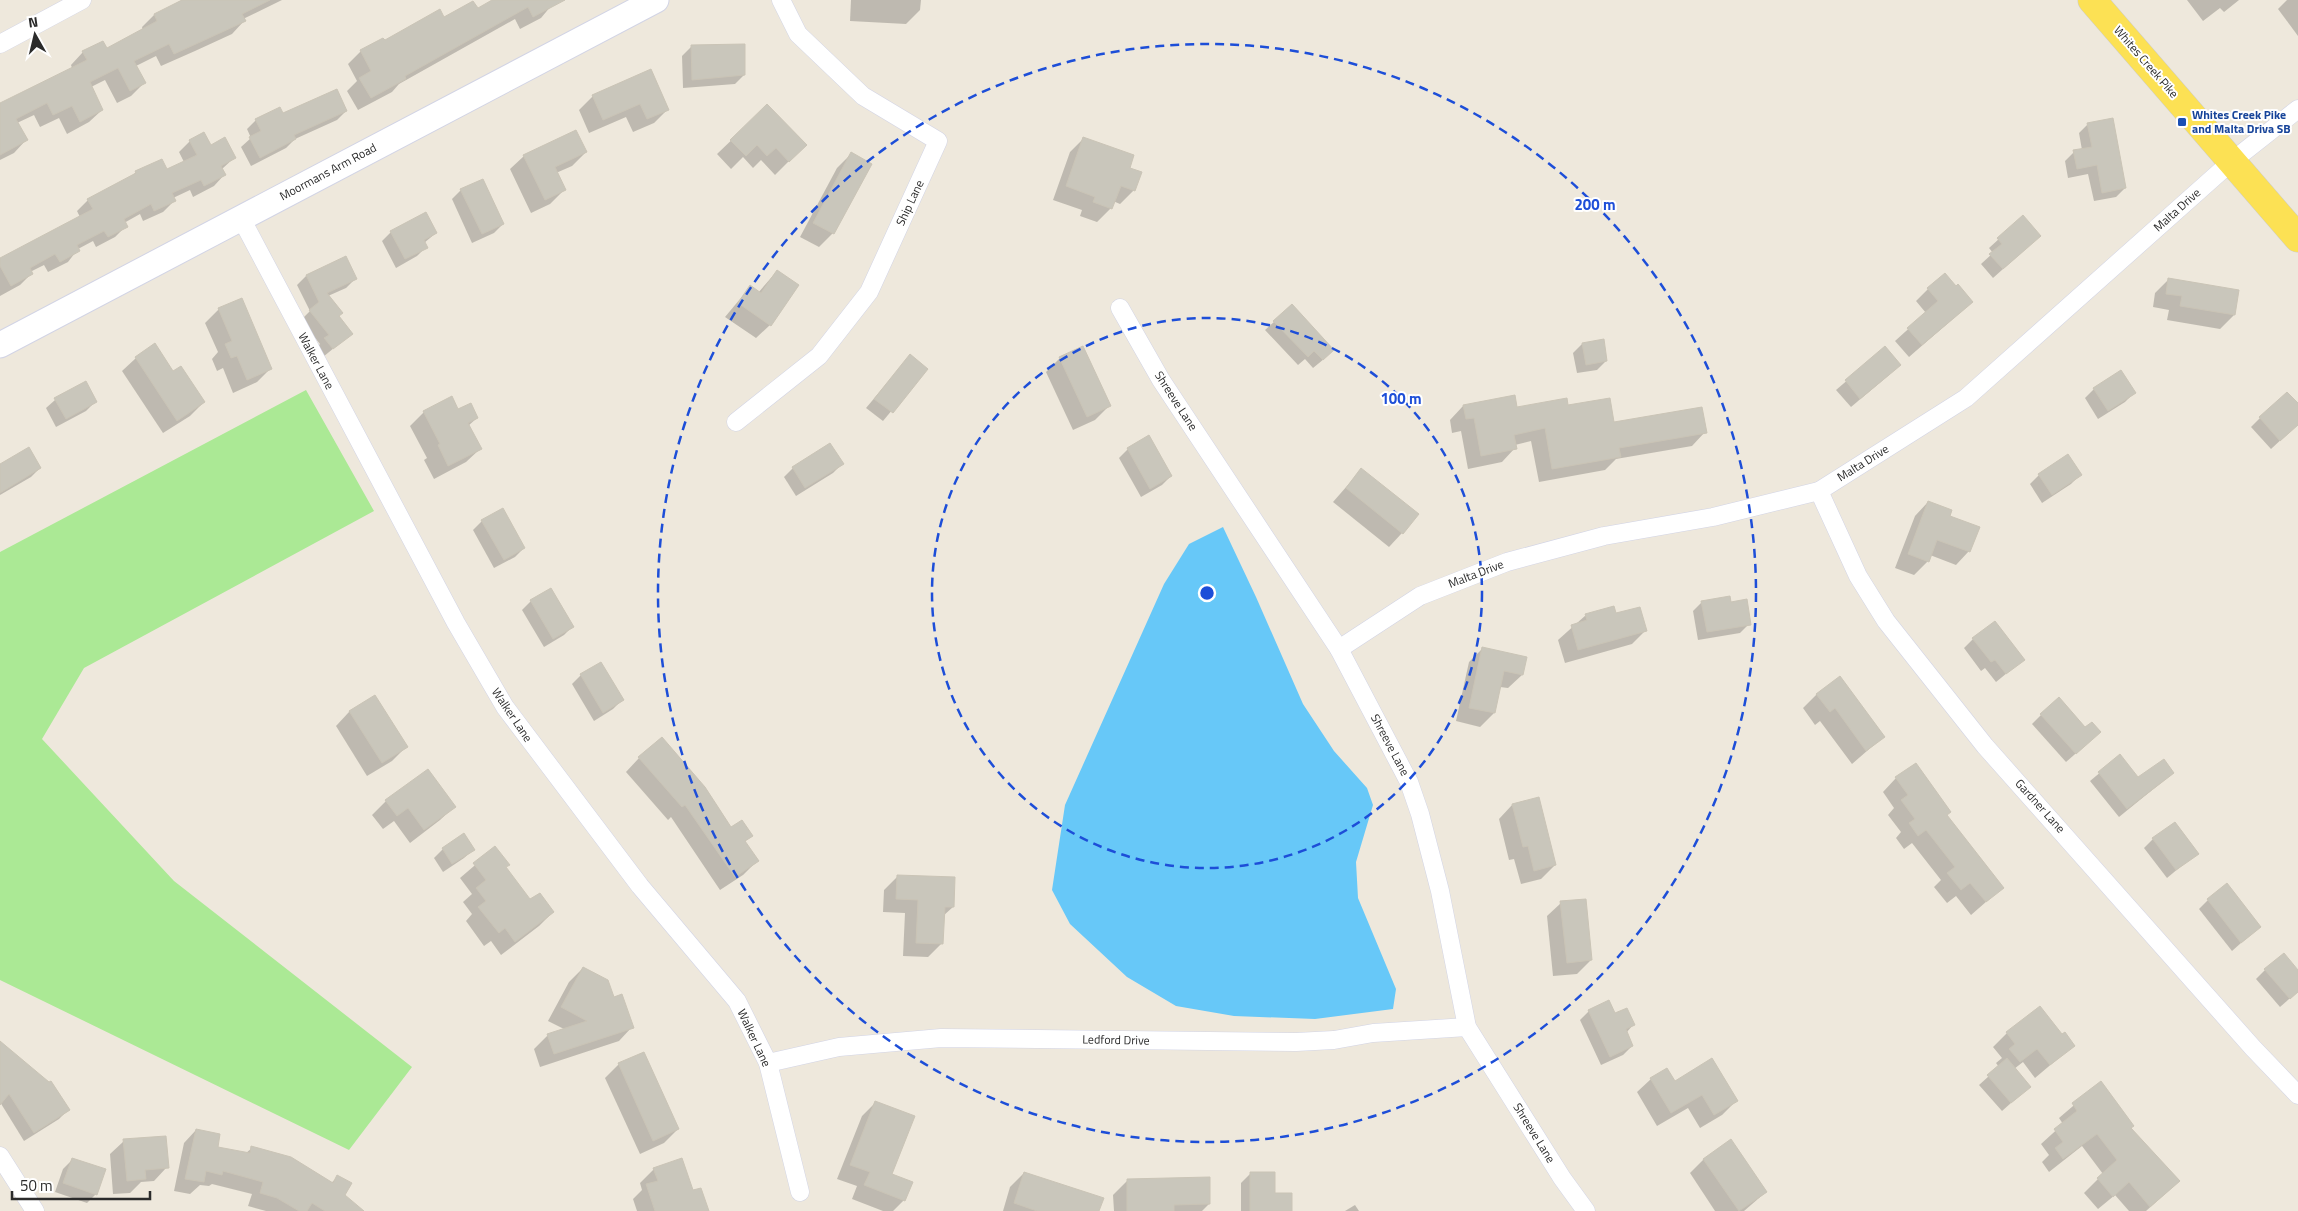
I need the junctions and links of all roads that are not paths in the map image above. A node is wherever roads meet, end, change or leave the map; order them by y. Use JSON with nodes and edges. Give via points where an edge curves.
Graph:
{"nodes":[{"id":1,"x":82,"y":0,"type":"edge"},
{"id":2,"x":656,"y":0,"type":"edge"},
{"id":3,"x":781,"y":0,"type":"edge"},
{"id":4,"x":2092,"y":0,"type":"edge"},
{"id":5,"x":0,"y":44,"type":"edge"},
{"id":6,"x":2298,"y":109,"type":"edge"},
{"id":7,"x":2231,"y":162,"type":"junction"},
{"id":8,"x":241,"y":218,"type":"junction"},
{"id":9,"x":2298,"y":238,"type":"edge"},
{"id":10,"x":1120,"y":308,"type":"dead end"},
{"id":11,"x":0,"y":345,"type":"edge"},
{"id":12,"x":736,"y":422,"type":"dead end"},
{"id":13,"x":1819,"y":491,"type":"junction"},
{"id":14,"x":1339,"y":649,"type":"junction"},
{"id":15,"x":1467,"y":1027,"type":"junction"},
{"id":16,"x":768,"y":1063,"type":"junction"},
{"id":17,"x":2298,"y":1095,"type":"edge"},
{"id":18,"x":0,"y":1156,"type":"edge"},
{"id":19,"x":800,"y":1192,"type":"dead end"},
{"id":20,"x":35,"y":1211,"type":"edge"},
{"id":21,"x":1586,"y":1211,"type":"edge"}],
"edges":[{"from":1,"to":5,"type":"street"},
{"from":2,"to":8,"type":"street","name":"Moormans Arm Road"},
{"from":3,"to":12,"type":"street","name":"Ship Lane","via":[[798,34],[863,96],[938,141],[869,292],[819,356]]},
{"from":4,"to":7,"type":"main road","name":"Whites Creek Pike"},
{"from":6,"to":7,"type":"street","name":"Malta Drive"},
{"from":7,"to":9,"type":"main road","name":"Whites Creek Pike"},
{"from":7,"to":13,"type":"street","name":"Malta Drive","via":[[1966,398]]},
{"from":8,"to":11,"type":"street","name":"Moormans Arm Road"},
{"from":8,"to":16,"type":"street","name":"Walker Lane","via":[[456,623],[505,707],[640,886],[736,1002]]},
{"from":10,"to":14,"type":"street","name":"Shreeve Lane","via":[[1161,380]]},
{"from":13,"to":14,"type":"street","name":"Malta Drive","via":[[1713,517],[1604,536],[1507,562],[1420,596]]},
{"from":13,"to":17,"type":"street","name":"Gardner Lane","via":[[1858,576],[1886,622],[1985,746]]},
{"from":14,"to":15,"type":"street","name":"Shreeve Lane","via":[[1409,782],[1420,814],[1440,891]]},
{"from":15,"to":16,"type":"street","name":"Ledford Drive","via":[[1296,1042],[941,1038],[839,1047]]},
{"from":15,"to":21,"type":"street","name":"Shreeve Lane"},
{"from":16,"to":19,"type":"street","name":"Walker Lane"},
{"from":18,"to":20,"type":"street"}]}
